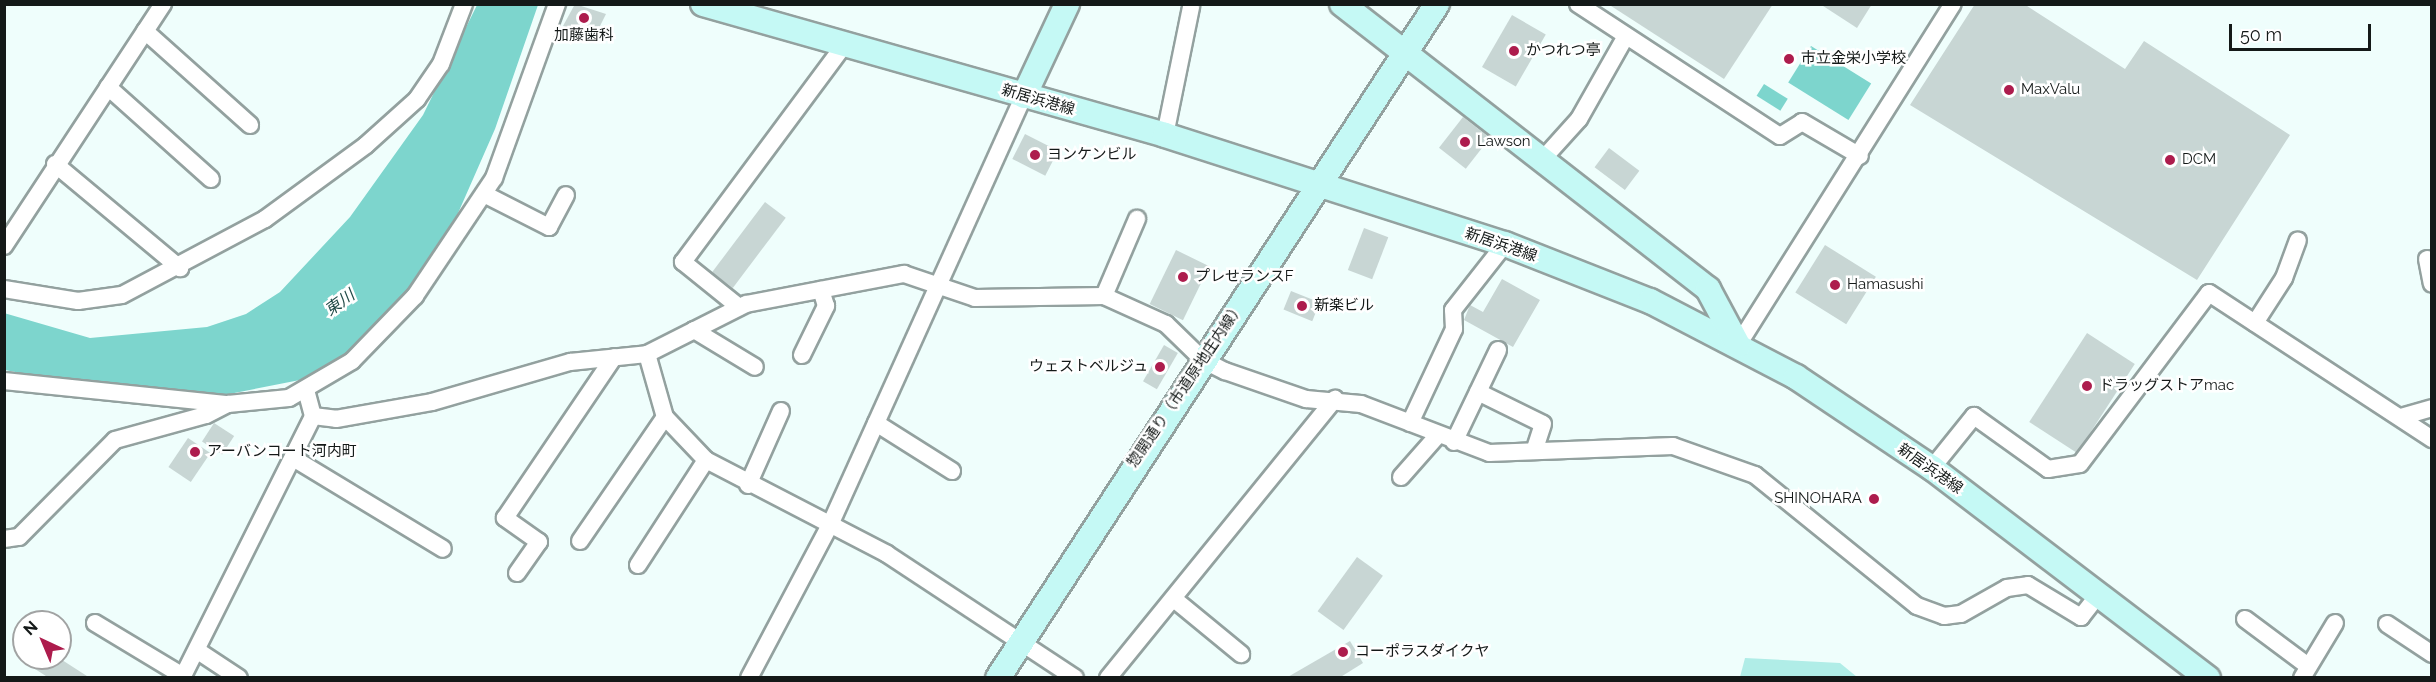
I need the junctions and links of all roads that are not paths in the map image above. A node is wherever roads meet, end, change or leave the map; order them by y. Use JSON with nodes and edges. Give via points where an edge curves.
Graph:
{"nodes":[{"id":1,"x":163,"y":4,"type":"edge"},
{"id":2,"x":464,"y":4,"type":"edge"},
{"id":3,"x":557,"y":4,"type":"edge"},
{"id":4,"x":703,"y":4,"type":"edge"},
{"id":5,"x":1067,"y":4,"type":"edge"},
{"id":6,"x":1342,"y":4,"type":"edge"},
{"id":7,"x":1437,"y":4,"type":"edge"},
{"id":8,"x":1578,"y":4,"type":"edge"},
{"id":9,"x":1953,"y":4,"type":"edge"},
{"id":10,"x":1191,"y":6,"type":"dead end"},
{"id":11,"x":145,"y":32,"type":"junction"},
{"id":12,"x":1626,"y":36,"type":"junction"},
{"id":13,"x":844,"y":45,"type":"junction"},
{"id":14,"x":1406,"y":56,"type":"junction"},
{"id":15,"x":108,"y":87,"type":"junction"},
{"id":16,"x":1024,"y":96,"type":"junction"},
{"id":17,"x":250,"y":125,"type":"dead end"},
{"id":18,"x":1165,"y":135,"type":"junction"},
{"id":19,"x":1860,"y":156,"type":"junction"},
{"id":20,"x":1542,"y":160,"type":"junction"},
{"id":21,"x":55,"y":165,"type":"junction"},
{"id":22,"x":211,"y":179,"type":"dead end"},
{"id":23,"x":1319,"y":186,"type":"junction"},
{"id":24,"x":484,"y":194,"type":"junction"},
{"id":25,"x":566,"y":195,"type":"dead end"},
{"id":26,"x":1137,"y":219,"type":"dead end"},
{"id":27,"x":2298,"y":240,"type":"dead end"},
{"id":28,"x":1505,"y":244,"type":"junction"},
{"id":29,"x":4,"y":246,"type":"edge"},
{"id":30,"x":2427,"y":259,"type":"dead end"},
{"id":31,"x":180,"y":268,"type":"junction"},
{"id":32,"x":941,"y":284,"type":"junction"},
{"id":33,"x":2432,"y":284,"type":"edge"},
{"id":34,"x":4,"y":289,"type":"edge"},
{"id":35,"x":821,"y":290,"type":"junction"},
{"id":36,"x":1104,"y":296,"type":"junction"},
{"id":37,"x":740,"y":307,"type":"junction"},
{"id":38,"x":2255,"y":323,"type":"junction"},
{"id":39,"x":694,"y":330,"type":"junction"},
{"id":40,"x":1738,"y":345,"type":"junction"},
{"id":41,"x":1498,"y":350,"type":"dead end"},
{"id":42,"x":647,"y":354,"type":"junction"},
{"id":43,"x":802,"y":355,"type":"dead end"},
{"id":44,"x":614,"y":357,"type":"junction"},
{"id":45,"x":1203,"y":360,"type":"junction"},
{"id":46,"x":755,"y":367,"type":"dead end"},
{"id":47,"x":4,"y":381,"type":"edge"},
{"id":48,"x":306,"y":389,"type":"junction"},
{"id":49,"x":1478,"y":392,"type":"junction"},
{"id":50,"x":1335,"y":399,"type":"junction"},
{"id":51,"x":228,"y":404,"type":"junction"},
{"id":52,"x":2432,"y":408,"type":"edge"},
{"id":53,"x":782,"y":411,"type":"dead end"},
{"id":54,"x":313,"y":416,"type":"junction"},
{"id":55,"x":665,"y":417,"type":"junction"},
{"id":56,"x":2401,"y":417,"type":"junction"},
{"id":57,"x":876,"y":423,"type":"junction"},
{"id":58,"x":1410,"y":423,"type":"junction"},
{"id":59,"x":1438,"y":435,"type":"junction"},
{"id":60,"x":2432,"y":439,"type":"edge"},
{"id":61,"x":1454,"y":442,"type":"junction"},
{"id":62,"x":1535,"y":448,"type":"junction"},
{"id":63,"x":293,"y":458,"type":"junction"},
{"id":64,"x":706,"y":460,"type":"junction"},
{"id":65,"x":1932,"y":468,"type":"junction"},
{"id":66,"x":952,"y":471,"type":"dead end"},
{"id":67,"x":1401,"y":477,"type":"dead end"},
{"id":68,"x":748,"y":484,"type":"junction"},
{"id":69,"x":830,"y":525,"type":"junction"},
{"id":70,"x":4,"y":539,"type":"edge"},
{"id":71,"x":580,"y":542,"type":"dead end"},
{"id":72,"x":443,"y":549,"type":"dead end"},
{"id":73,"x":638,"y":565,"type":"dead end"},
{"id":74,"x":517,"y":573,"type":"dead end"},
{"id":75,"x":2098,"y":594,"type":"junction"},
{"id":76,"x":1174,"y":599,"type":"junction"},
{"id":77,"x":2245,"y":619,"type":"dead end"},
{"id":78,"x":2335,"y":622,"type":"dead end"},
{"id":79,"x":95,"y":623,"type":"dead end"},
{"id":80,"x":2387,"y":624,"type":"dead end"},
{"id":81,"x":1021,"y":642,"type":"junction"},
{"id":82,"x":198,"y":651,"type":"junction"},
{"id":83,"x":1241,"y":654,"type":"dead end"},
{"id":84,"x":2432,"y":654,"type":"edge"},
{"id":85,"x":2305,"y":672,"type":"edge"},
{"id":86,"x":183,"y":677,"type":"edge"},
{"id":87,"x":239,"y":678,"type":"edge"},
{"id":88,"x":749,"y":678,"type":"edge"},
{"id":89,"x":998,"y":678,"type":"edge"},
{"id":90,"x":1075,"y":678,"type":"edge"},
{"id":91,"x":1107,"y":678,"type":"edge"},
{"id":92,"x":2208,"y":678,"type":"edge"}],
"edges":[{"from":1,"to":11,"type":"street"},
{"from":2,"to":31,"type":"street","via":[[441,64],[393,124],[265,219]]},
{"from":3,"to":24,"type":"street"},
{"from":4,"to":13,"type":"main road","name":"新居浜港線"},
{"from":5,"to":16,"type":"main road"},
{"from":6,"to":14,"type":"main road"},
{"from":7,"to":14,"type":"main road","name":"惣開通り（市道原地庄内線）"},
{"from":8,"to":12,"type":"street"},
{"from":9,"to":19,"type":"street"},
{"from":10,"to":18,"type":"street"},
{"from":11,"to":15,"type":"street"},
{"from":11,"to":17,"type":"street"},
{"from":12,"to":19,"type":"street","via":[[1780,136],[1802,122]]},
{"from":12,"to":20,"type":"street","via":[[1579,119]]},
{"from":13,"to":16,"type":"main road","name":"新居浜港線"},
{"from":13,"to":37,"type":"street","via":[[683,262]]},
{"from":14,"to":20,"type":"main road"},
{"from":14,"to":23,"type":"main road","name":"惣開通り（市道原地庄内線）"},
{"from":15,"to":21,"type":"street"},
{"from":15,"to":22,"type":"street"},
{"from":16,"to":18,"type":"main road","name":"新居浜港線"},
{"from":16,"to":32,"type":"street"},
{"from":18,"to":23,"type":"main road","name":"新居浜港線"},
{"from":19,"to":40,"type":"street"},
{"from":20,"to":40,"type":"main road","via":[[1708,289]]},
{"from":21,"to":29,"type":"street"},
{"from":21,"to":31,"type":"street"},
{"from":23,"to":28,"type":"main road","name":"新居浜港線"},
{"from":23,"to":45,"type":"main road","name":"惣開通り（市道原地庄内線）"},
{"from":24,"to":25,"type":"street","via":[[549,227]]},
{"from":24,"to":48,"type":"street","via":[[385,333]]},
{"from":26,"to":36,"type":"street"},
{"from":27,"to":38,"type":"street","via":[[2284,278]]},
{"from":28,"to":40,"type":"main road","name":"新居浜港線","via":[[1650,301]]},
{"from":28,"to":58,"type":"street","via":[[1453,310],[1454,329]]},
{"from":30,"to":33,"type":"street"},
{"from":31,"to":34,"type":"street","via":[[122,295],[78,301]]},
{"from":32,"to":35,"type":"street","via":[[904,274]]},
{"from":32,"to":36,"type":"street","via":[[975,298]]},
{"from":32,"to":57,"type":"street"},
{"from":35,"to":37,"type":"street"},
{"from":35,"to":43,"type":"street","via":[[826,306]]},
{"from":36,"to":45,"type":"street","via":[[1166,324]]},
{"from":37,"to":39,"type":"street"},
{"from":38,"to":56,"type":"street"},
{"from":38,"to":65,"type":"street","via":[[2209,293],[2080,464],[2048,469],[1974,416]]},
{"from":39,"to":42,"type":"street"},
{"from":39,"to":46,"type":"street"},
{"from":40,"to":65,"type":"main road","name":"新居浜港線","via":[[1796,376]]},
{"from":41,"to":49,"type":"street"},
{"from":42,"to":44,"type":"street"},
{"from":42,"to":55,"type":"street"},
{"from":44,"to":54,"type":"street","via":[[570,362],[432,402],[336,419]]},
{"from":44,"to":74,"type":"street","via":[[504,518],[539,542]]},
{"from":45,"to":50,"type":"street","via":[[1306,399]]},
{"from":45,"to":81,"type":"main road","name":"惣開通り（市道原地庄内線）"},
{"from":47,"to":51,"type":"street"},
{"from":48,"to":51,"type":"street","via":[[289,398]]},
{"from":48,"to":54,"type":"street"},
{"from":49,"to":61,"type":"street"},
{"from":49,"to":62,"type":"street","via":[[1543,424]]},
{"from":50,"to":58,"type":"street"},
{"from":50,"to":76,"type":"street"},
{"from":51,"to":70,"type":"street","via":[[207,415],[115,440],[19,537]]},
{"from":52,"to":56,"type":"street"},
{"from":53,"to":68,"type":"street"},
{"from":54,"to":63,"type":"street"},
{"from":55,"to":64,"type":"street"},
{"from":55,"to":71,"type":"street"},
{"from":56,"to":60,"type":"street"},
{"from":57,"to":66,"type":"street"},
{"from":57,"to":69,"type":"street"},
{"from":58,"to":59,"type":"street"},
{"from":59,"to":61,"type":"street"},
{"from":59,"to":67,"type":"street"},
{"from":61,"to":62,"type":"street","via":[[1489,453]]},
{"from":62,"to":75,"type":"street","via":[[1673,446],[1755,475],[1917,606],[1944,616],[1960,614],[2000,591],[2028,585],[2081,617]]},
{"from":63,"to":72,"type":"street"},
{"from":63,"to":82,"type":"street"},
{"from":64,"to":68,"type":"street"},
{"from":64,"to":73,"type":"street"},
{"from":65,"to":75,"type":"main road","name":"新居浜港線"},
{"from":68,"to":69,"type":"street"},
{"from":69,"to":81,"type":"street","via":[[887,554]]},
{"from":69,"to":88,"type":"street"},
{"from":75,"to":92,"type":"main road","name":"新居浜港線"},
{"from":76,"to":83,"type":"street"},
{"from":76,"to":91,"type":"street"},
{"from":77,"to":85,"type":"street"},
{"from":78,"to":85,"type":"street"},
{"from":79,"to":86,"type":"street"},
{"from":80,"to":84,"type":"street"},
{"from":81,"to":89,"type":"main road","name":"惣開通り（市道原地庄内線）"},
{"from":81,"to":90,"type":"street"},
{"from":82,"to":86,"type":"street"},
{"from":82,"to":87,"type":"street"}]}
